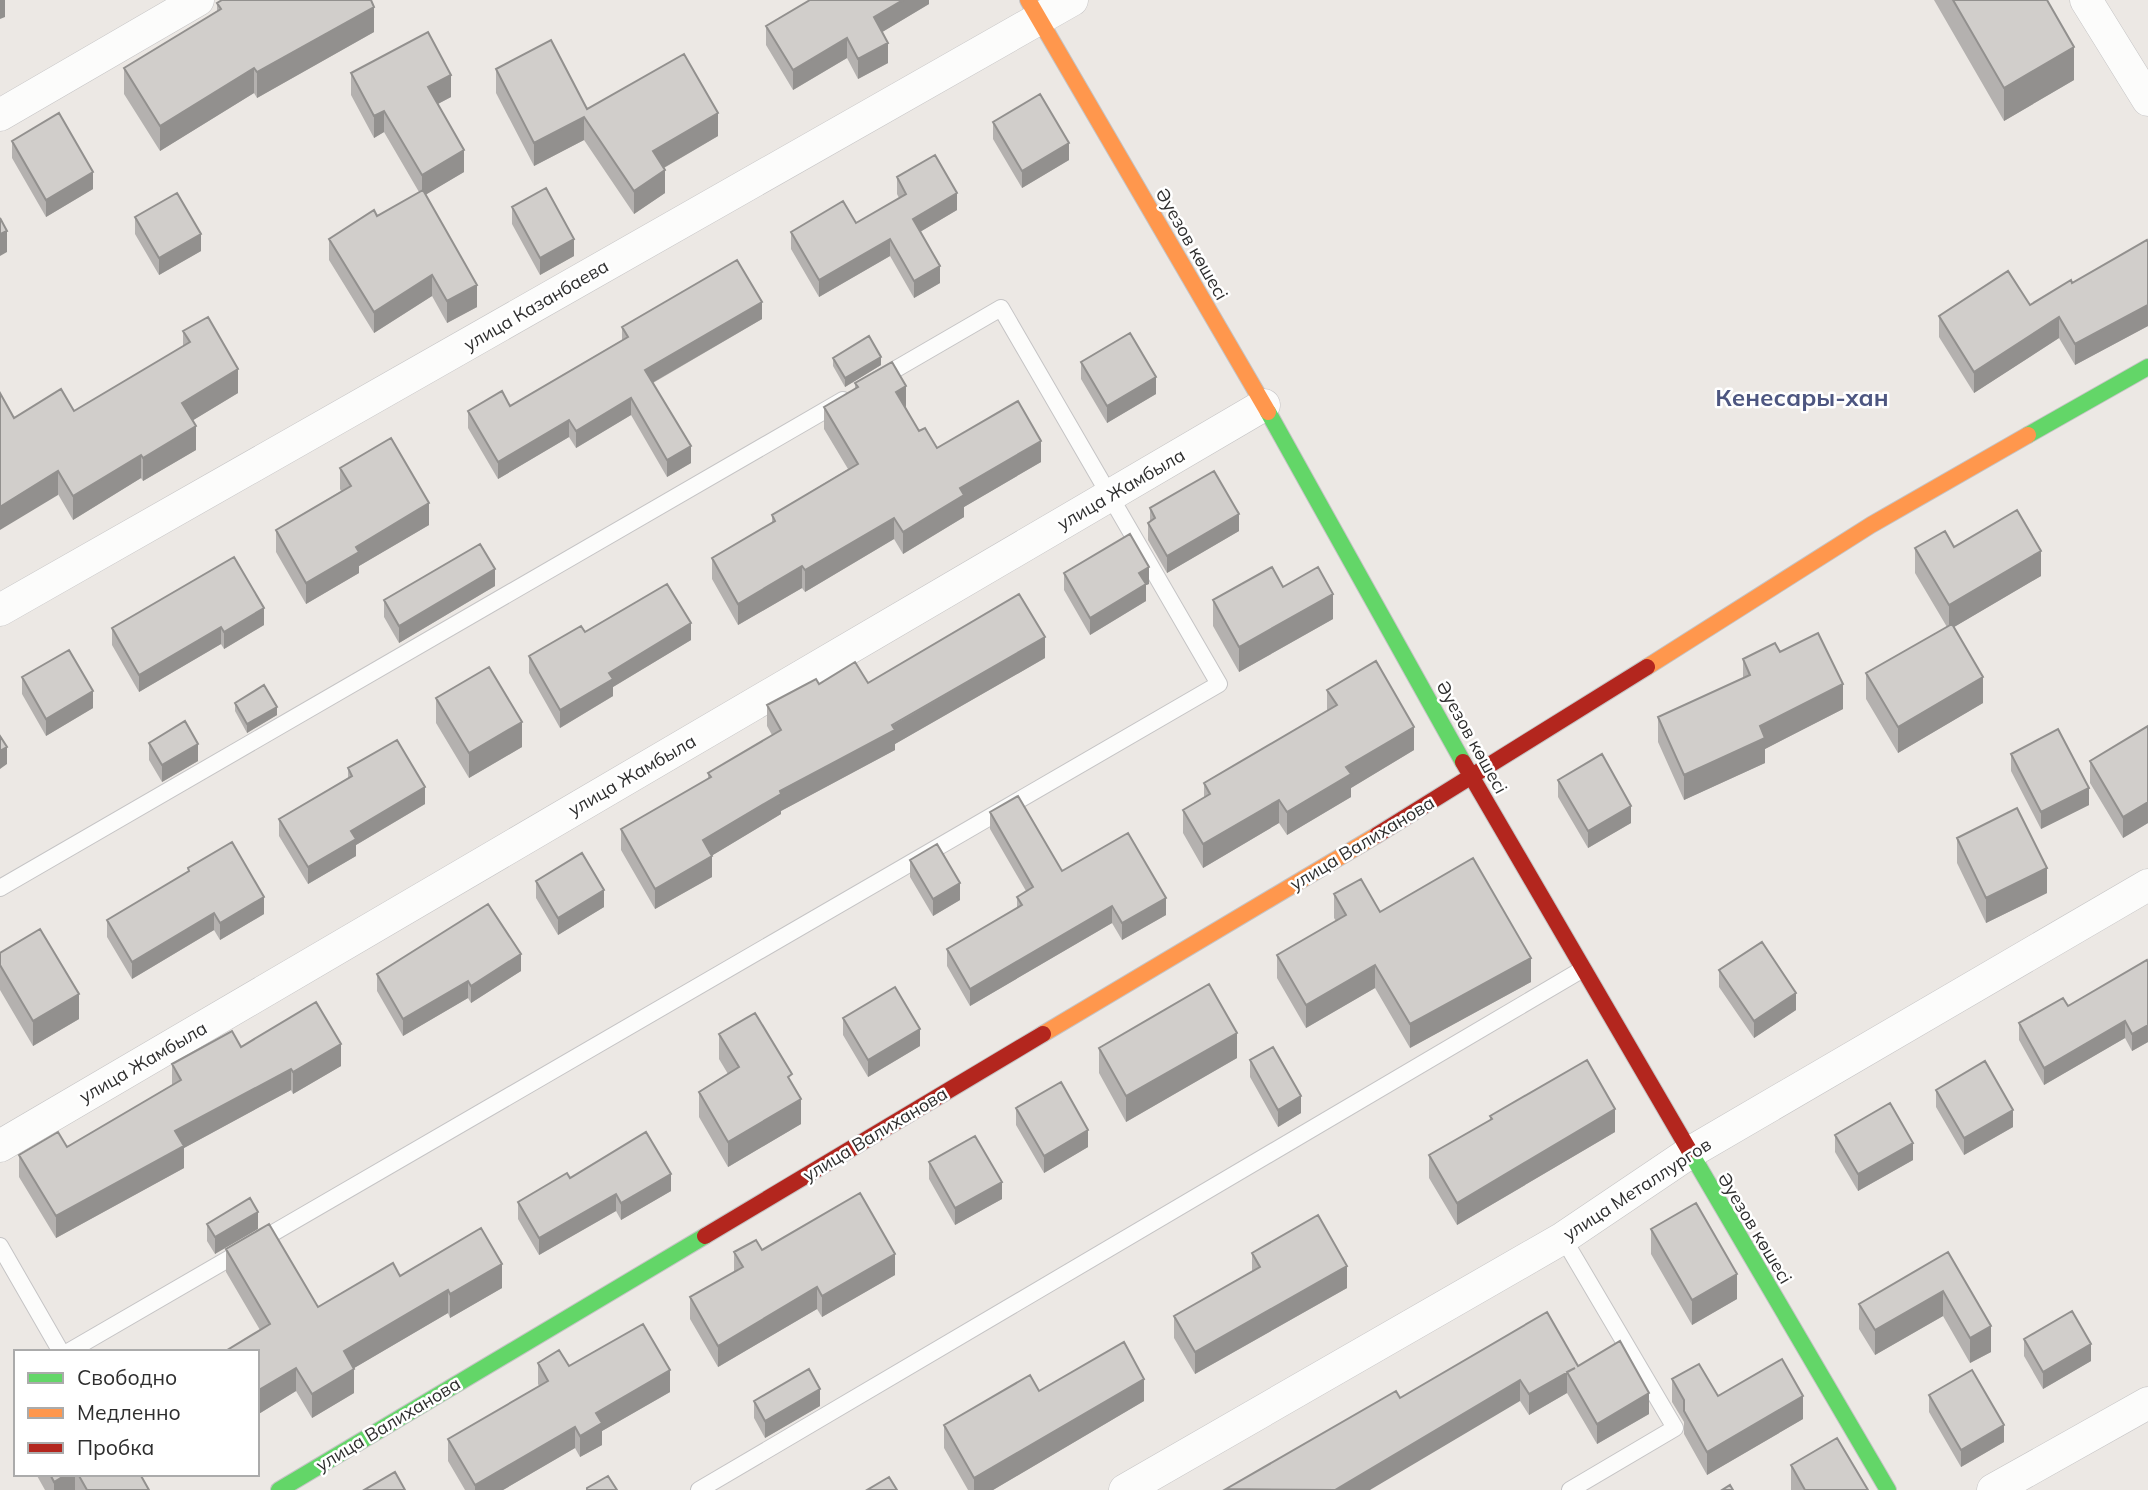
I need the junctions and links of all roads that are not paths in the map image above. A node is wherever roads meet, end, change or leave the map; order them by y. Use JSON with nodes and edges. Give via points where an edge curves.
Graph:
{"nodes":[{"id":1,"x":198,"y":0,"type":"edge"},
{"id":2,"x":1072,"y":0,"type":"edge"},
{"id":3,"x":2086,"y":0,"type":"edge"},
{"id":4,"x":1034,"y":9,"type":"edge"},
{"id":5,"x":2148,"y":100,"type":"edge"},
{"id":6,"x":0,"y":115,"type":"edge"},
{"id":7,"x":2148,"y":367,"type":"edge"},
{"id":8,"x":1264,"y":405,"type":"junction"},
{"id":9,"x":1110,"y":495,"type":"junction"},
{"id":10,"x":0,"y":610,"type":"edge"},
{"id":11,"x":1472,"y":778,"type":"junction"},
{"id":12,"x":2148,"y":885,"type":"edge"},
{"id":13,"x":0,"y":888,"type":"edge"},
{"id":14,"x":1583,"y":969,"type":"junction"},
{"id":15,"x":0,"y":1146,"type":"edge"},
{"id":16,"x":1689,"y":1153,"type":"junction"},
{"id":17,"x":1563,"y":1238,"type":"junction"},
{"id":18,"x":0,"y":1247,"type":"edge"},
{"id":19,"x":60,"y":1350,"type":"edge"},
{"id":20,"x":71,"y":1350,"type":"edge"},
{"id":21,"x":2148,"y":1403,"type":"edge"},
{"id":22,"x":279,"y":1490,"type":"edge"},
{"id":23,"x":699,"y":1490,"type":"edge"},
{"id":24,"x":1125,"y":1490,"type":"edge"},
{"id":25,"x":1570,"y":1490,"type":"edge"},
{"id":26,"x":1888,"y":1490,"type":"edge"},
{"id":27,"x":1993,"y":1490,"type":"edge"}],
"edges":[{"from":1,"to":6,"type":"street"},
{"from":2,"to":4,"type":"street","name":"улица Казанбаева"},
{"from":3,"to":5,"type":"street"},
{"from":4,"to":8,"type":"street","name":"Әуезов көшесі"},
{"from":4,"to":10,"type":"street","name":"улица Казанбаева"},
{"from":7,"to":11,"type":"street","name":"улица Валиханова","via":[[1871,525]]},
{"from":8,"to":9,"type":"street","name":"улица Жамбыла"},
{"from":8,"to":11,"type":"street","name":"Әуезов көшесі"},
{"from":9,"to":13,"type":"lane","via":[[1001,308]]},
{"from":9,"to":15,"type":"street","name":"улица Жамбыла"},
{"from":9,"to":20,"type":"lane","via":[[1219,684]]},
{"from":11,"to":14,"type":"street","name":"Әуезов көшесі"},
{"from":11,"to":22,"type":"street","name":"улица Валиханова"},
{"from":12,"to":16,"type":"street","name":"улица Металлургов"},
{"from":14,"to":16,"type":"street","name":"Әуезов көшесі"},
{"from":14,"to":23,"type":"lane"},
{"from":16,"to":17,"type":"street","name":"улица Металлургов"},
{"from":16,"to":26,"type":"street","name":"Әуезов көшесі"},
{"from":17,"to":24,"type":"street","name":"улица Металлургов"},
{"from":17,"to":25,"type":"lane","via":[[1675,1428]]},
{"from":18,"to":19,"type":"lane"},
{"from":21,"to":27,"type":"street"}]}
